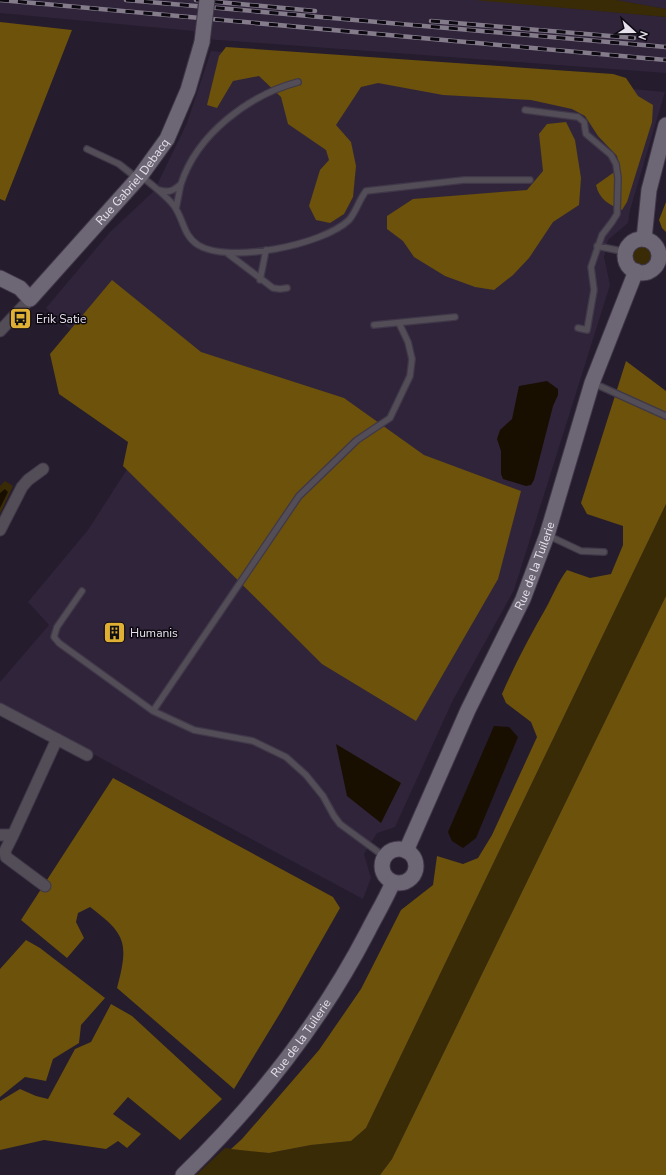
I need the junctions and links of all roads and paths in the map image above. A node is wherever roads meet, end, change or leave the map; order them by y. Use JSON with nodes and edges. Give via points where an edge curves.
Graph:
{"nodes":[{"id":1,"x":206,"y":0,"type":"edge"},
{"id":2,"x":298,"y":82,"type":"dead end"},
{"id":3,"x":525,"y":110,"type":"dead end"},
{"id":4,"x":666,"y":125,"type":"edge"},
{"id":5,"x":88,"y":149,"type":"dead end"},
{"id":6,"x":139,"y":177,"type":"junction"},
{"id":7,"x":530,"y":180,"type":"dead end"},
{"id":8,"x":181,"y":184,"type":"junction"},
{"id":9,"x":157,"y":189,"type":"junction"},
{"id":10,"x":176,"y":208,"type":"junction"},
{"id":11,"x":644,"y":239,"type":"junction"},
{"id":12,"x":597,"y":246,"type":"junction"},
{"id":13,"x":266,"y":250,"type":"junction"},
{"id":14,"x":626,"y":252,"type":"junction"},
{"id":15,"x":227,"y":253,"type":"junction"},
{"id":16,"x":662,"y":259,"type":"edge"},
{"id":17,"x":636,"y":271,"type":"junction"},
{"id":18,"x":3,"y":279,"type":"edge"},
{"id":19,"x":260,"y":280,"type":"junction"},
{"id":20,"x":287,"y":288,"type":"dead end"},
{"id":21,"x":35,"y":294,"type":"junction"},
{"id":22,"x":455,"y":317,"type":"dead end"},
{"id":23,"x":399,"y":323,"type":"junction"},
{"id":24,"x":374,"y":324,"type":"dead end"},
{"id":25,"x":578,"y":328,"type":"dead end"},
{"id":26,"x":0,"y":332,"type":"edge"},
{"id":27,"x":592,"y":383,"type":"junction"},
{"id":28,"x":666,"y":416,"type":"edge"},
{"id":29,"x":43,"y":469,"type":"dead end"},
{"id":30,"x":0,"y":530,"type":"edge"},
{"id":31,"x":547,"y":535,"type":"junction"},
{"id":32,"x":604,"y":552,"type":"dead end"},
{"id":33,"x":82,"y":591,"type":"dead end"},
{"id":34,"x":0,"y":709,"type":"edge"},
{"id":35,"x":152,"y":710,"type":"junction"},
{"id":36,"x":57,"y":739,"type":"junction"},
{"id":37,"x":87,"y":755,"type":"dead end"},
{"id":38,"x":0,"y":835,"type":"edge"},
{"id":39,"x":13,"y":835,"type":"junction"},
{"id":40,"x":406,"y":851,"type":"junction"},
{"id":41,"x":385,"y":857,"type":"junction"},
{"id":42,"x":393,"y":882,"type":"junction"},
{"id":43,"x":45,"y":886,"type":"dead end"},
{"id":44,"x":183,"y":1175,"type":"edge"}],
"edges":[{"from":1,"to":6,"type":"street","name":"Rue Gabriel Debacq","bridge":true,"via":[[198,61],[177,117],[167,139]]},
{"from":2,"to":8,"type":"lane","via":[[260,96],[226,120],[199,150]]},
{"from":3,"to":12,"type":"lane","via":[[578,117],[584,122],[586,134],[614,159],[618,178],[616,214]]},
{"from":4,"to":11,"type":"street","via":[[649,190]]},
{"from":5,"to":6,"type":"lane"},
{"from":6,"to":9,"type":"lane"},
{"from":6,"to":21,"type":"street","name":"Rue Gabriel Debacq"},
{"from":7,"to":13,"type":"lane","via":[[464,180],[366,191],[349,219],[332,231],[298,244]]},
{"from":8,"to":9,"type":"lane","via":[[168,192]]},
{"from":8,"to":10,"type":"lane"},
{"from":9,"to":10,"type":"lane"},
{"from":10,"to":15,"type":"lane","via":[[189,238],[199,245]]},
{"from":11,"to":14,"type":"street","via":[[634,241]]},
{"from":11,"to":16,"type":"street","via":[[649,240],[657,248]]},
{"from":12,"to":14,"type":"lane"},
{"from":12,"to":25,"type":"lane","via":[[590,267],[594,290],[590,321],[587,330]]},
{"from":13,"to":15,"type":"lane"},
{"from":13,"to":19,"type":"lane"},
{"from":14,"to":17,"type":"street","via":[[628,265]]},
{"from":15,"to":19,"type":"lane"},
{"from":16,"to":17,"type":"street","via":[[650,270]]},
{"from":17,"to":27,"type":"street","name":"Rue de la Tuilerie"},
{"from":18,"to":21,"type":"street","via":[[11,278],[33,283]]},
{"from":19,"to":20,"type":"lane","via":[[272,288]]},
{"from":21,"to":26,"type":"street","name":"Rue Gabriel Debacq"},
{"from":22,"to":23,"type":"lane"},
{"from":23,"to":24,"type":"lane"},
{"from":23,"to":35,"type":"lane","via":[[408,342],[412,359],[410,376],[390,418],[357,440],[299,496]]},
{"from":27,"to":28,"type":"lane"},
{"from":27,"to":31,"type":"street","name":"Rue de la Tuilerie"},
{"from":29,"to":30,"type":"street","via":[[22,487]]},
{"from":31,"to":32,"type":"lane","via":[[581,551]]},
{"from":31,"to":40,"type":"street","name":"Rue de la Tuilerie","via":[[523,599],[468,710]]},
{"from":33,"to":35,"type":"lane","via":[[57,627],[54,637]]},
{"from":34,"to":36,"type":"street"},
{"from":35,"to":41,"type":"lane","via":[[194,730],[252,741],[286,757],[306,775],[323,796],[340,824]]},
{"from":36,"to":37,"type":"street"},
{"from":36,"to":39,"type":"street"},
{"from":38,"to":39,"type":"street"},
{"from":39,"to":43,"type":"street","via":[[5,851],[6,857]]},
{"from":40,"to":41,"type":"street","via":[[397,850]]},
{"from":40,"to":42,"type":"street","via":[[416,863],[415,873],[408,881]]},
{"from":41,"to":42,"type":"street","via":[[383,872]]},
{"from":42,"to":44,"type":"street","name":"Rue de la Tuilerie","via":[[360,947],[298,1044],[247,1109]]}]}
